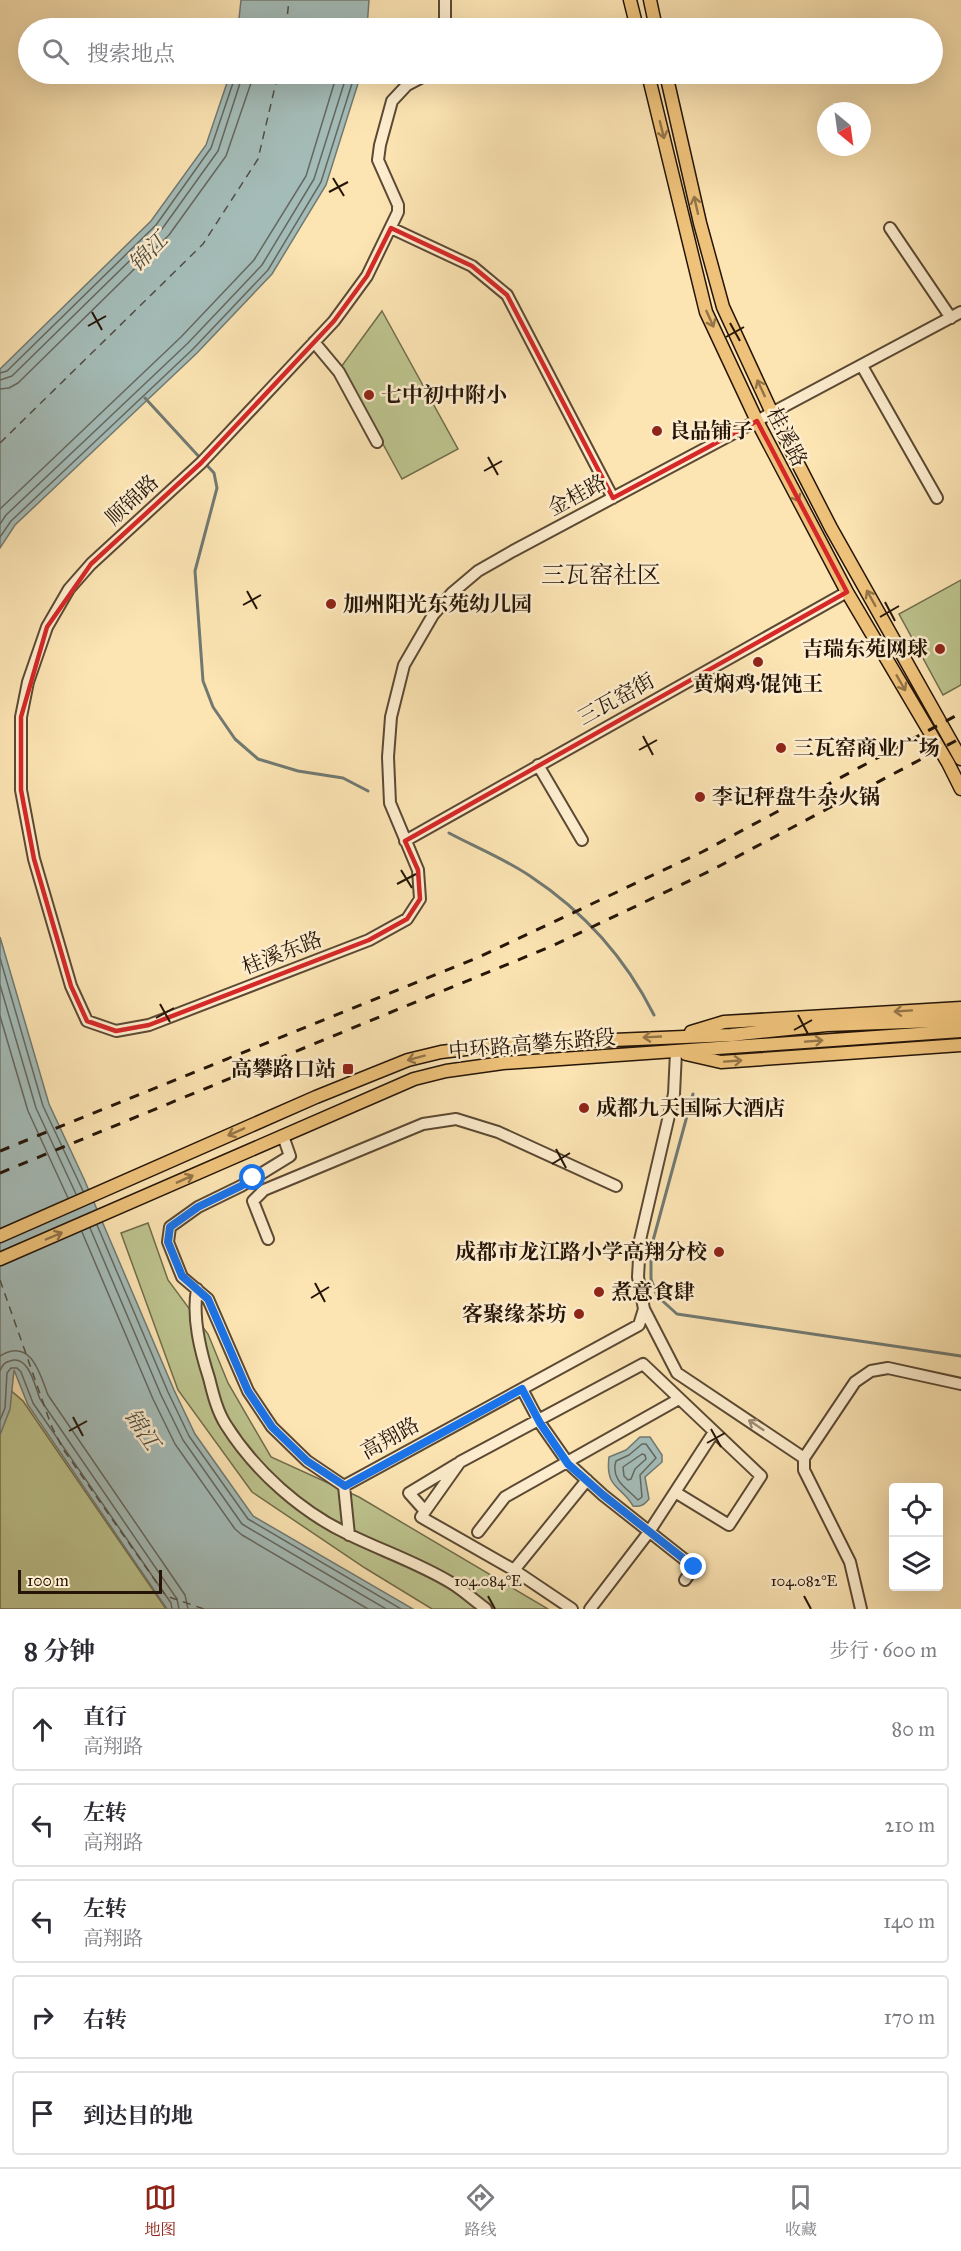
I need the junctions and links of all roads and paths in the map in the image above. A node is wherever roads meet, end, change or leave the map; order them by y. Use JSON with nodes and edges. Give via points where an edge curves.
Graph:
{"nodes":[{"id":1,"x":445,"y":0,"type":"edge"},
{"id":2,"x":630,"y":0,"type":"edge"},
{"id":3,"x":650,"y":0,"type":"edge"},
{"id":4,"x":445,"y":18,"type":"edge"},
{"id":5,"x":635,"y":18,"type":"edge"},
{"id":6,"x":654,"y":18,"type":"edge"},
{"id":7,"x":409,"y":84,"type":"edge"},
{"id":8,"x":650,"y":84,"type":"edge"},
{"id":9,"x":668,"y":84,"type":"edge"},
{"id":10,"x":391,"y":228,"type":"junction"},
{"id":11,"x":890,"y":228,"type":"dead end"},
{"id":12,"x":956,"y":315,"type":"edge"},
{"id":13,"x":314,"y":342,"type":"junction"},
{"id":14,"x":862,"y":366,"type":"junction"},
{"id":15,"x":772,"y":413,"type":"junction"},
{"id":16,"x":757,"y":421,"type":"junction"},
{"id":17,"x":377,"y":442,"type":"dead end"},
{"id":18,"x":613,"y":498,"type":"junction"},
{"id":19,"x":937,"y":498,"type":"dead end"},
{"id":20,"x":847,"y":592,"type":"junction"},
{"id":21,"x":961,"y":759,"type":"edge"},
{"id":22,"x":538,"y":765,"type":"junction"},
{"id":23,"x":961,"y":789,"type":"edge"},
{"id":24,"x":582,"y":840,"type":"dead end"},
{"id":25,"x":405,"y":841,"type":"junction"},
{"id":26,"x":961,"y":1008,"type":"edge"},
{"id":27,"x":961,"y":1020,"type":"edge"},
{"id":28,"x":87,"y":1021,"type":"joint"},
{"id":29,"x":961,"y":1031,"type":"edge"},
{"id":30,"x":676,"y":1036,"type":"junction"},
{"id":31,"x":733,"y":1040,"type":"junction"},
{"id":32,"x":961,"y":1045,"type":"edge"},
{"id":33,"x":676,"y":1052,"type":"junction"},
{"id":34,"x":283,"y":1136,"type":"junction"},
{"id":35,"x":616,"y":1186,"type":"dead end"},
{"id":36,"x":0,"y":1236,"type":"edge"},
{"id":37,"x":268,"y":1239,"type":"dead end"},
{"id":38,"x":0,"y":1259,"type":"edge"},
{"id":39,"x":197,"y":1289,"type":"junction"},
{"id":40,"x":644,"y":1309,"type":"junction"},
{"id":41,"x":961,"y":1384,"type":"edge"},
{"id":42,"x":522,"y":1389,"type":"junction"},
{"id":43,"x":680,"y":1399,"type":"junction"},
{"id":44,"x":539,"y":1420,"type":"junction"},
{"id":45,"x":714,"y":1432,"type":"junction"},
{"id":46,"x":804,"y":1458,"type":"junction"},
{"id":47,"x":460,"y":1462,"type":"junction"},
{"id":48,"x":568,"y":1464,"type":"junction"},
{"id":49,"x":587,"y":1480,"type":"junction"},
{"id":50,"x":345,"y":1486,"type":"junction"},
{"id":51,"x":675,"y":1492,"type":"junction"},
{"id":52,"x":425,"y":1511,"type":"junction"},
{"id":53,"x":478,"y":1532,"type":"dead end"},
{"id":54,"x":649,"y":1532,"type":"junction"},
{"id":55,"x":349,"y":1535,"type":"junction"},
{"id":56,"x":514,"y":1570,"type":"junction"},
{"id":57,"x":685,"y":1580,"type":"dead end"},
{"id":58,"x":486,"y":1609,"type":"edge"},
{"id":59,"x":572,"y":1609,"type":"edge"},
{"id":60,"x":590,"y":1609,"type":"edge"},
{"id":61,"x":861,"y":1609,"type":"edge"}],
"edges":[{"from":1,"to":4,"type":"street"},
{"from":2,"to":5,"type":"main road"},
{"from":3,"to":6,"type":"main road"},
{"from":7,"to":10,"type":"street","name":"顺锦路","via":[[392,101],[378,160],[398,205]]},
{"from":8,"to":16,"type":"main road","name":"桂溪路","one_way":true,"via":[[706,312]]},
{"from":15,"to":9,"type":"main road","name":"桂溪路","one_way":true,"via":[[723,307]]},
{"from":10,"to":13,"type":"street","name":"顺锦路","via":[[367,276]]},
{"from":10,"to":18,"type":"street","via":[[472,266],[507,295]]},
{"from":11,"to":12,"type":"street"},
{"from":12,"to":14,"type":"street","name":"金桂路"},
{"from":13,"to":17,"type":"street","via":[[339,372]]},
{"from":13,"to":28,"type":"street","name":"顺锦路","via":[[204,459],[91,564],[69,589],[46,627],[21,717],[21,790],[34,859],[71,987]]},
{"from":14,"to":15,"type":"street","name":"金桂路"},
{"from":14,"to":19,"type":"street"},
{"from":15,"to":16,"type":"street","name":"金桂路"},
{"from":21,"to":15,"type":"main road","name":"桂溪路","one_way":true,"via":[[831,528]]},
{"from":16,"to":18,"type":"street","name":"金桂路"},
{"from":16,"to":20,"type":"main road","name":"桂溪路","one_way":true},
{"from":18,"to":25,"type":"street","name":"金桂路","via":[[478,571],[434,615],[404,665],[391,717],[390,803]]},
{"from":20,"to":22,"type":"street","name":"三瓦窑街"},
{"from":20,"to":23,"type":"main road","name":"桂溪路","one_way":true},
{"from":22,"to":24,"type":"street"},
{"from":22,"to":25,"type":"street","name":"三瓦窑街"},
{"from":25,"to":28,"type":"street","name":"桂溪东路","via":[[418,870],[420,899],[407,919],[369,940],[149,1025],[116,1031]]},
{"from":26,"to":30,"type":"main road","one_way":true,"via":[[724,1022]]},
{"from":27,"to":31,"type":"main road","name":"中环路高攀东路段","via":[[827,1025]]},
{"from":31,"to":29,"type":"main road","name":"中环路高攀东路段","one_way":true},
{"from":30,"to":31,"type":"main road","name":"中环路高攀东路段"},
{"from":30,"to":36,"type":"main road","name":"中环路高攀东路段","one_way":true,"via":[[499,1046],[408,1060]]},
{"from":31,"to":33,"type":"main road","name":"中环路高攀东路段"},
{"from":33,"to":32,"type":"main road","one_way":true,"via":[[721,1062]]},
{"from":33,"to":34,"type":"main road","name":"中环路高攀东路段","via":[[503,1063],[446,1071],[414,1078]]},
{"from":33,"to":40,"type":"street","via":[[674,1094],[640,1240],[638,1277]]},
{"from":38,"to":34,"type":"main road","name":"中环路高攀东路段","one_way":true},
{"from":34,"to":39,"type":"street","via":[[290,1156],[170,1227],[168,1242],[182,1276]]},
{"from":35,"to":37,"type":"street","via":[[498,1132],[456,1119],[423,1124],[264,1190],[253,1201]]},
{"from":39,"to":50,"type":"street","via":[[208,1299],[248,1391],[272,1427],[307,1461]]},
{"from":39,"to":55,"type":"street","via":[[194,1305],[203,1360],[225,1424],[255,1466],[305,1508]]},
{"from":40,"to":42,"type":"street","name":"高翔路","via":[[639,1324]]},
{"from":46,"to":40,"type":"street","one_way":true,"via":[[677,1373]]},
{"from":41,"to":46,"type":"street","via":[[888,1368],[872,1371],[855,1382]]},
{"from":42,"to":44,"type":"street"},
{"from":42,"to":50,"type":"street","name":"高翔路"},
{"from":43,"to":44,"type":"street","via":[[643,1364]]},
{"from":43,"to":45,"type":"street"},
{"from":43,"to":48,"type":"street"},
{"from":44,"to":47,"type":"street"},
{"from":44,"to":48,"type":"street"},
{"from":45,"to":51,"type":"street"},
{"from":45,"to":51,"type":"street","via":[[761,1476],[729,1525]]},
{"from":46,"to":61,"type":"street","via":[[804,1470],[850,1562]]},
{"from":47,"to":52,"type":"street"},
{"from":47,"to":52,"type":"street","via":[[409,1493]]},
{"from":48,"to":49,"type":"street"},
{"from":48,"to":53,"type":"street","via":[[505,1497]]},
{"from":49,"to":54,"type":"street"},
{"from":49,"to":56,"type":"street"},
{"from":50,"to":55,"type":"street"},
{"from":51,"to":54,"type":"street"},
{"from":52,"to":56,"type":"street","via":[[422,1517]]},
{"from":54,"to":57,"type":"street","via":[[694,1567]]},
{"from":54,"to":60,"type":"street"},
{"from":55,"to":58,"type":"street","via":[[454,1584]]},
{"from":56,"to":59,"type":"street"}]}
